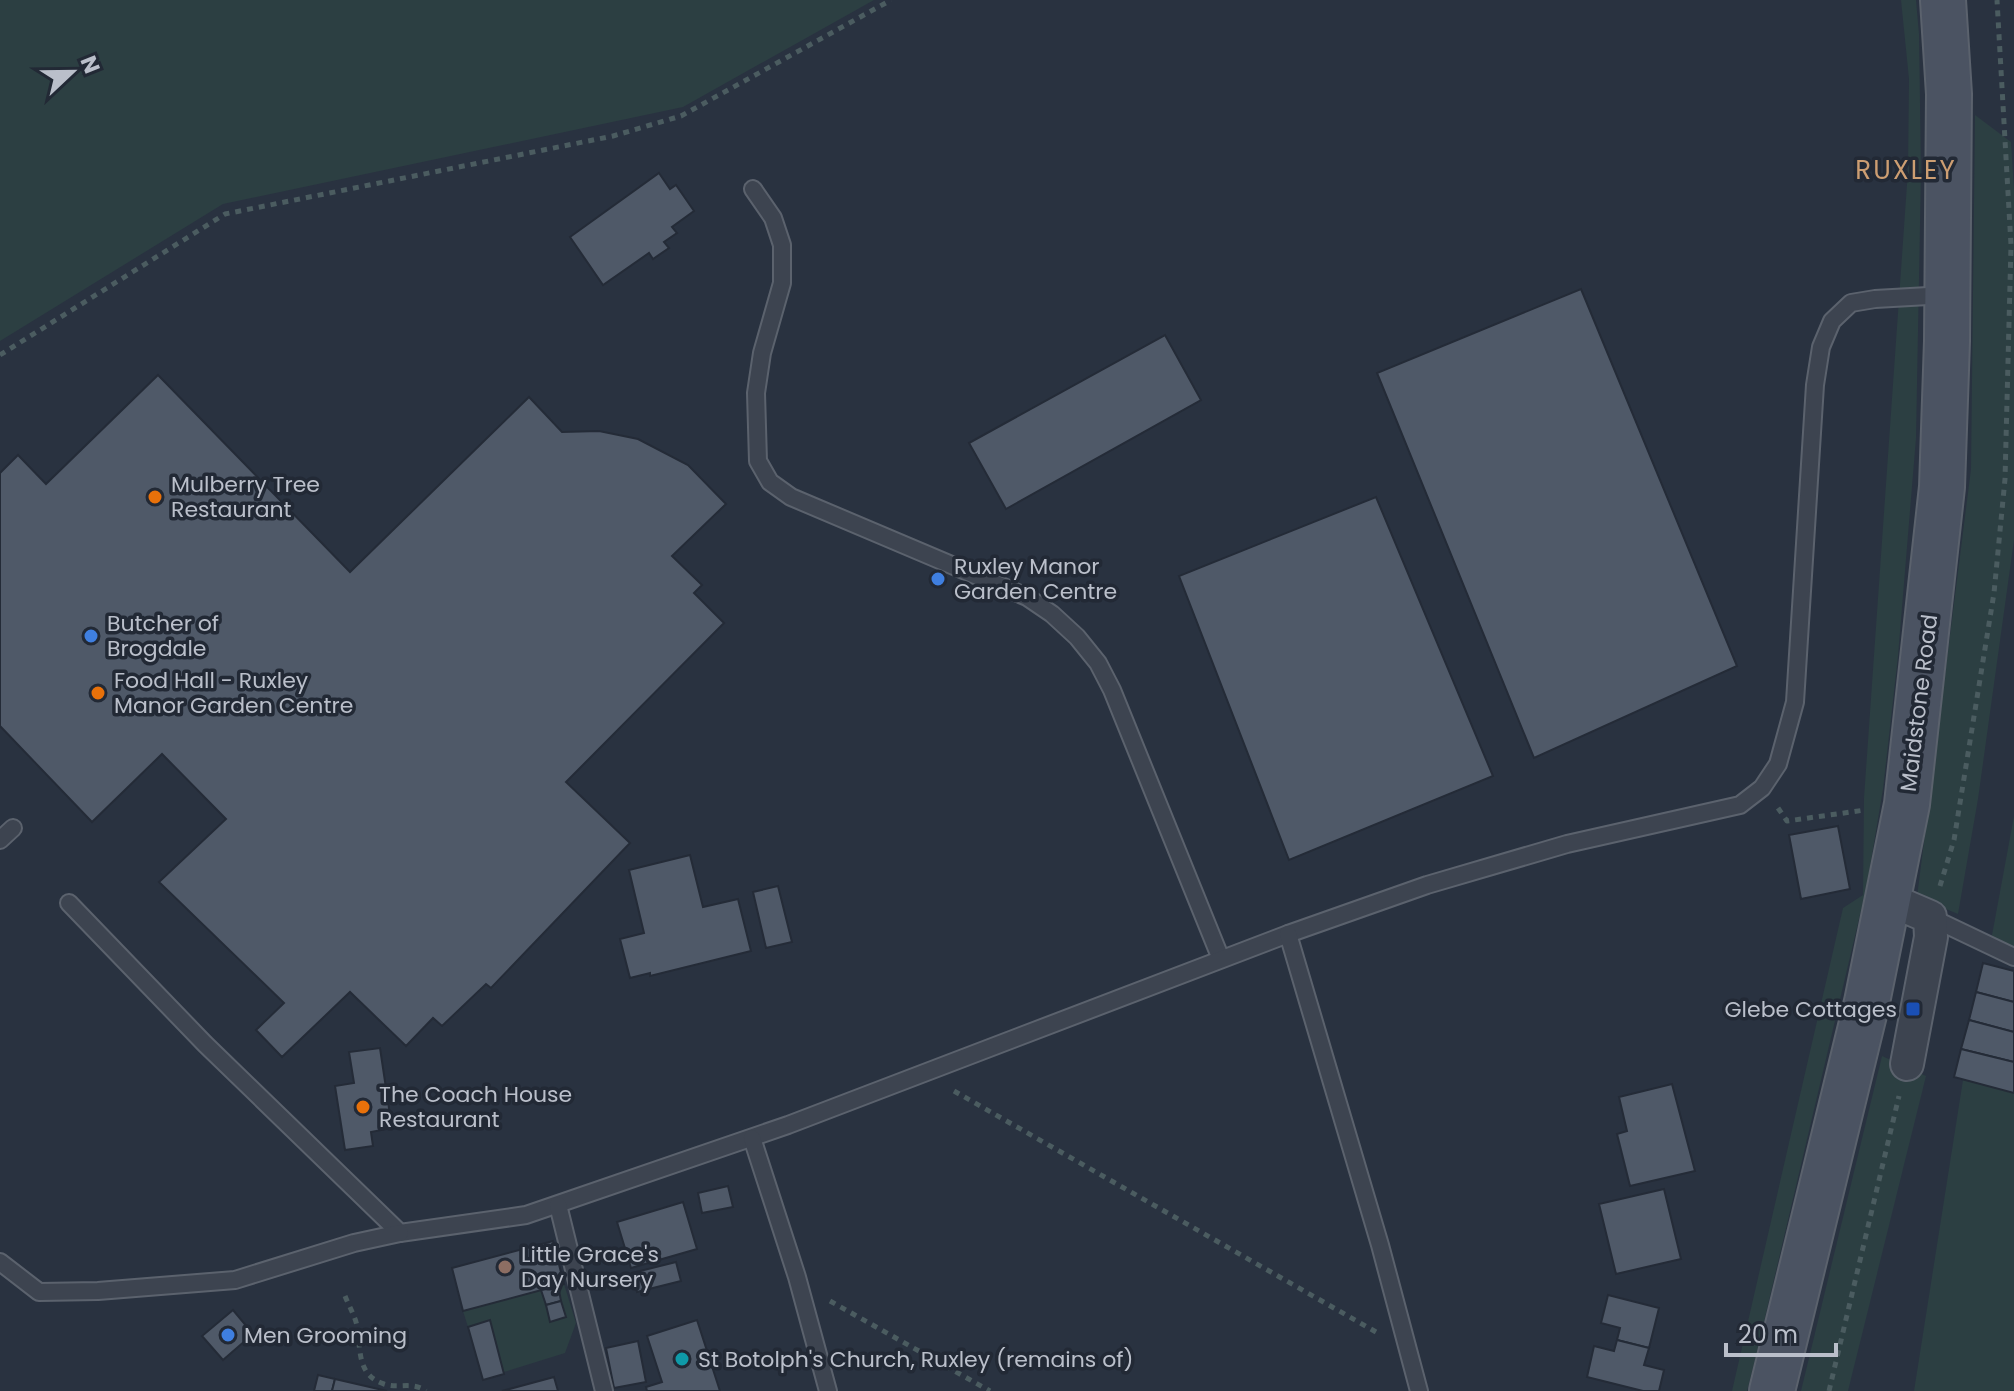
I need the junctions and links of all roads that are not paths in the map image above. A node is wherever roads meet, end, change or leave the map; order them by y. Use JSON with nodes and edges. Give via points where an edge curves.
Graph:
{"nodes":[{"id":1,"x":1943,"y":0,"type":"edge"},
{"id":2,"x":753,"y":189,"type":"dead end"},
{"id":3,"x":1948,"y":295,"type":"junction"},
{"id":4,"x":13,"y":828,"type":"dead end"},
{"id":5,"x":0,"y":840,"type":"edge"},
{"id":6,"x":1888,"y":899,"type":"junction"},
{"id":7,"x":69,"y":903,"type":"dead end"},
{"id":8,"x":1930,"y":917,"type":"junction"},
{"id":9,"x":1288,"y":934,"type":"junction"},
{"id":10,"x":2014,"y":957,"type":"edge"},
{"id":11,"x":1221,"y":959,"type":"junction"},
{"id":12,"x":1907,"y":1064,"type":"road end"},
{"id":13,"x":752,"y":1138,"type":"junction"},
{"id":14,"x":558,"y":1205,"type":"junction"},
{"id":15,"x":400,"y":1233,"type":"junction"},
{"id":16,"x":0,"y":1262,"type":"edge"},
{"id":17,"x":604,"y":1391,"type":"edge"},
{"id":18,"x":828,"y":1391,"type":"edge"},
{"id":19,"x":1419,"y":1391,"type":"edge"},
{"id":20,"x":1772,"y":1391,"type":"edge"}],
"edges":[{"from":1,"to":3,"type":"main road","name":"Maidstone Road","via":[[1949,94]]},
{"from":2,"to":11,"type":"lane","via":[[773,218],[782,245],[782,283],[756,393],[758,461],[770,482],[791,497],[1027,597],[1077,637],[1098,663],[1127,721]]},
{"from":3,"to":6,"type":"main road","name":"Maidstone Road","via":[[1942,487],[1907,804]]},
{"from":3,"to":9,"type":"lane","via":[[1851,303],[1832,321],[1821,347],[1795,702],[1778,764],[1762,788],[1740,805],[1500,863]]},
{"from":4,"to":5,"type":"lane"},
{"from":6,"to":8,"type":"street"},
{"from":6,"to":20,"type":"main road","name":"Maidstone Road"},
{"from":7,"to":15,"type":"lane"},
{"from":8,"to":10,"type":"lane"},
{"from":8,"to":12,"type":"street","via":[[1931,937]]},
{"from":9,"to":11,"type":"lane"},
{"from":9,"to":19,"type":"lane"},
{"from":11,"to":13,"type":"lane"},
{"from":13,"to":14,"type":"lane"},
{"from":13,"to":18,"type":"lane"},
{"from":14,"to":15,"type":"lane","via":[[526,1215]]},
{"from":14,"to":17,"type":"lane"},
{"from":15,"to":16,"type":"lane","via":[[235,1280],[98,1291],[39,1292]]}]}
